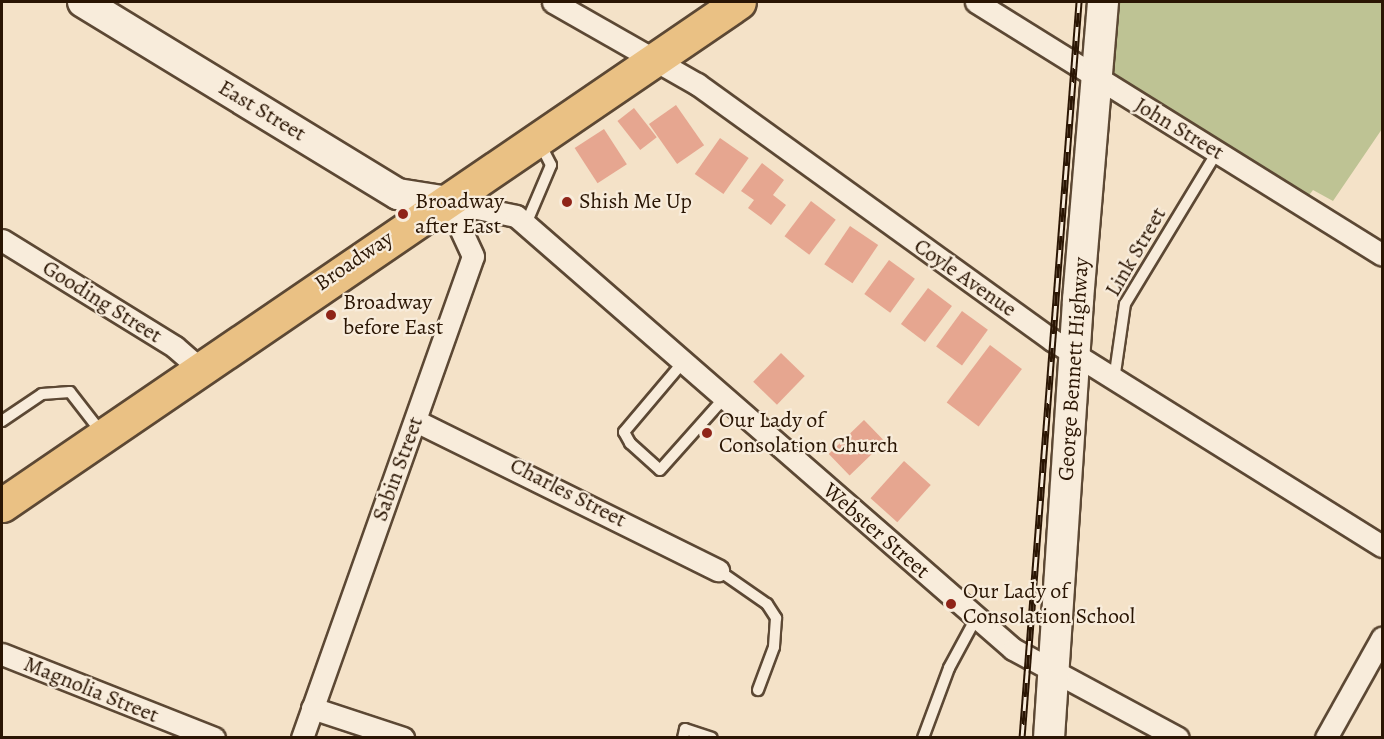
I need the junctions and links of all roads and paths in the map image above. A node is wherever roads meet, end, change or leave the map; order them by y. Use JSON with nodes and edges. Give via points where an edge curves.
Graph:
{"nodes":[{"id":1,"x":83,"y":2,"type":"edge"},
{"id":2,"x":553,"y":2,"type":"edge"},
{"id":3,"x":739,"y":2,"type":"edge"},
{"id":4,"x":976,"y":2,"type":"edge"},
{"id":5,"x":1103,"y":2,"type":"edge"},
{"id":6,"x":651,"y":61,"type":"junction"},
{"id":7,"x":1096,"y":78,"type":"junction"},
{"id":8,"x":537,"y":138,"type":"junction"},
{"id":9,"x":1217,"y":152,"type":"junction"},
{"id":10,"x":448,"y":202,"type":"junction"},
{"id":11,"x":526,"y":224,"type":"junction"},
{"id":12,"x":2,"y":240,"type":"edge"},
{"id":13,"x":1383,"y":255,"type":"edge"},
{"id":14,"x":1074,"y":354,"type":"junction"},
{"id":15,"x":684,"y":360,"type":"junction"},
{"id":16,"x":200,"y":369,"type":"junction"},
{"id":17,"x":1114,"y":381,"type":"junction"},
{"id":18,"x":725,"y":397,"type":"junction"},
{"id":19,"x":2,"y":421,"type":"edge"},
{"id":20,"x":416,"y":421,"type":"junction"},
{"id":21,"x":103,"y":435,"type":"junction"},
{"id":22,"x":2,"y":505,"type":"edge"},
{"id":23,"x":1383,"y":546,"type":"edge"},
{"id":24,"x":718,"y":570,"type":"joint"},
{"id":25,"x":976,"y":618,"type":"junction"},
{"id":26,"x":1383,"y":638,"type":"edge"},
{"id":27,"x":2,"y":654,"type":"edge"},
{"id":28,"x":1054,"y":672,"type":"junction"},
{"id":29,"x":758,"y":690,"type":"dead end"},
{"id":30,"x":312,"y":708,"type":"junction"},
{"id":31,"x":214,"y":738,"type":"edge"},
{"id":32,"x":302,"y":738,"type":"edge"},
{"id":33,"x":403,"y":738,"type":"edge"},
{"id":34,"x":682,"y":738,"type":"edge"},
{"id":35,"x":712,"y":738,"type":"edge"},
{"id":36,"x":923,"y":738,"type":"edge"},
{"id":37,"x":1049,"y":738,"type":"edge"},
{"id":38,"x":1178,"y":738,"type":"edge"},
{"id":39,"x":1326,"y":738,"type":"edge"}],
"edges":[{"from":1,"to":10,"type":"main road","name":"East Street","via":[[398,194]]},
{"from":2,"to":6,"type":"street","name":"Coyle Avenue"},
{"from":3,"to":6,"type":"main road","name":"Broadway"},
{"from":4,"to":7,"type":"street","name":"John Street"},
{"from":5,"to":7,"type":"main road","name":"George Bennett Highway"},
{"from":6,"to":8,"type":"main road","name":"Broadway"},
{"from":6,"to":14,"type":"street","name":"Coyle Avenue","via":[[697,84]]},
{"from":7,"to":9,"type":"street","name":"John Street"},
{"from":7,"to":14,"type":"main road","name":"George Bennett Highway"},
{"from":8,"to":10,"type":"main road","name":"Broadway"},
{"from":8,"to":11,"type":"lane","via":[[551,165]]},
{"from":9,"to":13,"type":"street","name":"John Street"},
{"from":9,"to":17,"type":"lane","name":"Link Street","via":[[1125,304]]},
{"from":10,"to":11,"type":"street","name":"Webster Street","via":[[516,216]]},
{"from":10,"to":16,"type":"main road","name":"Broadway","via":[[386,238]]},
{"from":10,"to":20,"type":"street","name":"Sabin Street","via":[[473,256]]},
{"from":11,"to":15,"type":"street","name":"Webster Street"},
{"from":12,"to":16,"type":"street","name":"Gooding Street","via":[[175,347]]},
{"from":14,"to":17,"type":"street","name":"Coyle Avenue"},
{"from":14,"to":28,"type":"main road","name":"George Bennett Highway"},
{"from":15,"to":18,"type":"street","name":"Webster Street"},
{"from":15,"to":18,"type":"lane","via":[[624,432],[660,470]]},
{"from":16,"to":21,"type":"main road","name":"Broadway"},
{"from":17,"to":23,"type":"street","name":"Coyle Avenue"},
{"from":18,"to":25,"type":"street","name":"Webster Street"},
{"from":19,"to":21,"type":"lane","via":[[42,394],[70,392]]},
{"from":20,"to":24,"type":"street","name":"Charles Street","via":[[452,434]]},
{"from":20,"to":30,"type":"street","name":"Sabin Street"},
{"from":21,"to":22,"type":"main road","name":"Broadway"},
{"from":24,"to":29,"type":"lane","via":[[767,604],[776,618],[774,647]]},
{"from":25,"to":28,"type":"street","name":"Webster Street","via":[[1013,649]]},
{"from":25,"to":36,"type":"lane","via":[[949,668]]},
{"from":26,"to":39,"type":"street"},
{"from":27,"to":31,"type":"street","name":"Magnolia Street"},
{"from":28,"to":37,"type":"main road","name":"George Bennett Highway"},
{"from":28,"to":38,"type":"street","name":"Webster Street"},
{"from":30,"to":32,"type":"street","name":"Sabin Street"},
{"from":30,"to":33,"type":"street"},
{"from":34,"to":35,"type":"lane","via":[[686,729]]}]}
